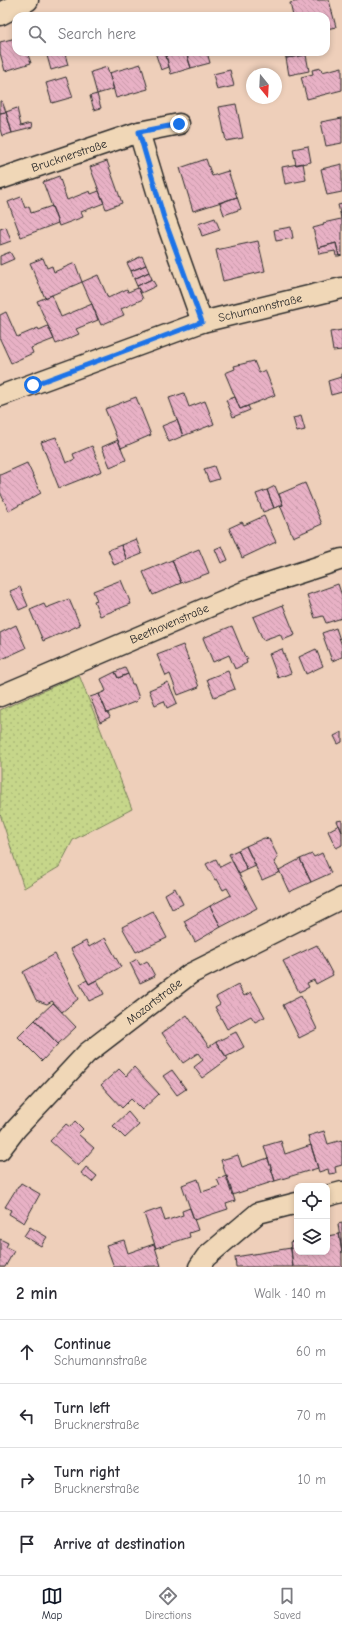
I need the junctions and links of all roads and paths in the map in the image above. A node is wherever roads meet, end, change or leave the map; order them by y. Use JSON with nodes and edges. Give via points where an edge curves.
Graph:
{"nodes":[{"id":1,"x":27,"y":0,"type":"edge"},
{"id":2,"x":0,"y":14,"type":"edge"},
{"id":3,"x":179,"y":124,"type":"dead end"},
{"id":4,"x":139,"y":132,"type":"junction"},
{"id":5,"x":0,"y":179,"type":"edge"},
{"id":6,"x":342,"y":288,"type":"edge"},
{"id":7,"x":202,"y":322,"type":"junction"},
{"id":8,"x":0,"y":396,"type":"edge"},
{"id":9,"x":342,"y":559,"type":"edge"},
{"id":10,"x":0,"y":696,"type":"edge"},
{"id":11,"x":342,"y":898,"type":"edge"},
{"id":12,"x":0,"y":1150,"type":"edge"},
{"id":13,"x":342,"y":1192,"type":"edge"},
{"id":14,"x":330,"y":1195,"type":"edge"},
{"id":15,"x":294,"y":1204,"type":"edge"},
{"id":16,"x":199,"y":1267,"type":"edge"}],
"edges":[{"from":1,"to":2,"type":"main road"},
{"from":3,"to":4,"type":"street","name":"Brucknerstraße"},
{"from":4,"to":5,"type":"street","name":"Brucknerstraße"},
{"from":4,"to":7,"type":"street","via":[[164,218]]},
{"from":6,"to":7,"type":"street","name":"Schumannstraße"},
{"from":7,"to":8,"type":"street","name":"Schumannstraße"},
{"from":9,"to":10,"type":"street","name":"Beethovenstraße","via":[[253,588]]},
{"from":11,"to":12,"type":"street","name":"Mozartstraße","via":[[190,974],[88,1053],[16,1129]]},
{"from":13,"to":14,"type":"street"},
{"from":15,"to":16,"type":"street","via":[[258,1213],[206,1257]]}]}
